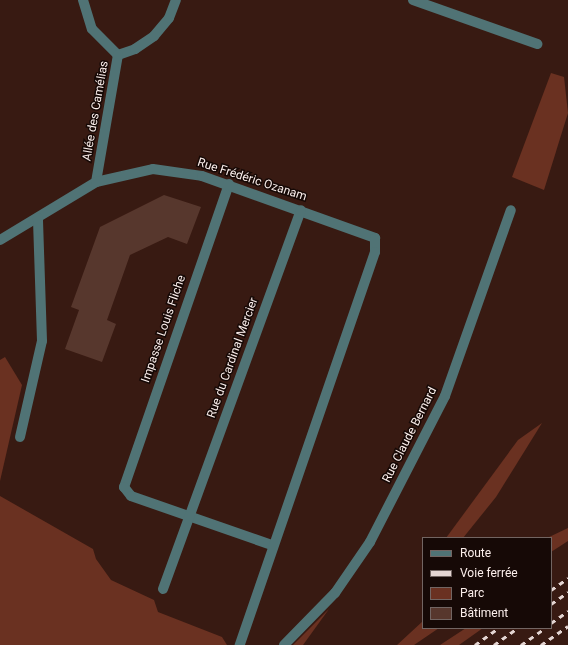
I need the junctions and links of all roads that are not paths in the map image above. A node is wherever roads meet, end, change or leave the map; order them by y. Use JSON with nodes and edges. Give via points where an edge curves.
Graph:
{"nodes":[{"id":1,"x":83,"y":0,"type":"edge"},
{"id":2,"x":176,"y":0,"type":"edge"},
{"id":3,"x":413,"y":0,"type":"edge"},
{"id":4,"x":536,"y":44,"type":"dead end"},
{"id":5,"x":118,"y":55,"type":"junction"},
{"id":6,"x":96,"y":182,"type":"junction"},
{"id":7,"x":229,"y":184,"type":"junction"},
{"id":8,"x":302,"y":210,"type":"junction"},
{"id":9,"x":511,"y":210,"type":"dead end"},
{"id":10,"x":38,"y":218,"type":"junction"},
{"id":11,"x":0,"y":240,"type":"edge"},
{"id":12,"x":20,"y":437,"type":"dead end"},
{"id":13,"x":189,"y":516,"type":"junction"},
{"id":14,"x":272,"y":544,"type":"junction"},
{"id":15,"x":163,"y":588,"type":"dead end"},
{"id":16,"x":240,"y":645,"type":"edge"},
{"id":17,"x":284,"y":645,"type":"edge"}],
"edges":[{"from":1,"to":5,"type":"street","via":[[92,29]]},
{"from":2,"to":5,"type":"street","name":"Allée des Camélias","via":[[169,18],[154,36],[135,49]]},
{"from":3,"to":4,"type":"street"},
{"from":5,"to":6,"type":"street","name":"Allée des Camélias"},
{"from":6,"to":7,"type":"street","name":"Rue Frédéric Ozanam","via":[[154,169],[185,172]]},
{"from":6,"to":10,"type":"street","name":"Rue Frédéric Ozanam"},
{"from":7,"to":8,"type":"street","name":"Rue Frédéric Ozanam"},
{"from":7,"to":13,"type":"street","name":"Impasse Louis Fliche","via":[[124,481],[125,489],[130,496]]},
{"from":8,"to":13,"type":"street","name":"Rue du Cardinal Mercier"},
{"from":8,"to":14,"type":"street","name":"Rue Frédéric Ozanam","via":[[371,235],[376,240],[375,252]]},
{"from":9,"to":17,"type":"street","name":"Rue Claude Bernard","via":[[445,396],[370,542],[335,593]]},
{"from":10,"to":11,"type":"street","name":"Rue Frédéric Ozanam"},
{"from":10,"to":12,"type":"street","via":[[42,342]]},
{"from":13,"to":14,"type":"street"},
{"from":13,"to":15,"type":"street","name":"Rue du Cardinal Mercier"},
{"from":14,"to":16,"type":"street"}]}
